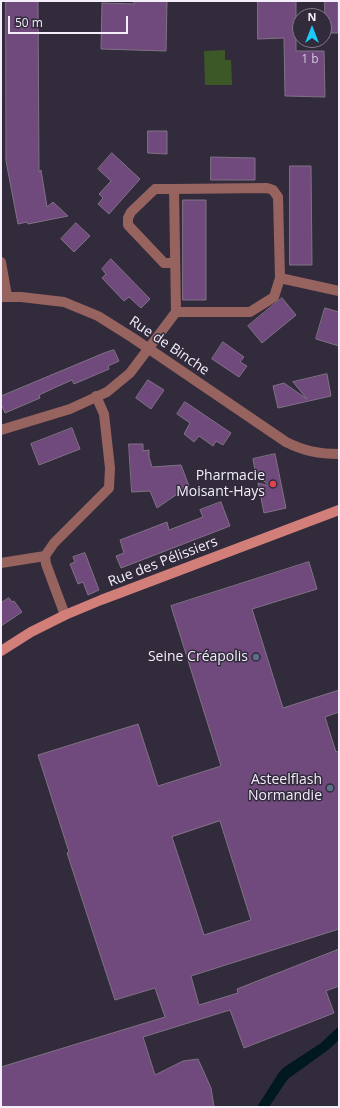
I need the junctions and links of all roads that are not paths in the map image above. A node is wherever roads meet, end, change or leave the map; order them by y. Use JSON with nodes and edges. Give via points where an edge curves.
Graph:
{"nodes":[{"id":1,"x":174,"y":190,"type":"junction"},
{"id":2,"x":1,"y":262,"type":"edge"},
{"id":3,"x":175,"y":263,"type":"junction"},
{"id":4,"x":280,"y":278,"type":"junction"},
{"id":5,"x":339,"y":291,"type":"edge"},
{"id":6,"x":4,"y":297,"type":"edge"},
{"id":7,"x":176,"y":312,"type":"junction"},
{"id":8,"x":148,"y":349,"type":"junction"},
{"id":9,"x":96,"y":396,"type":"junction"},
{"id":10,"x":1,"y":430,"type":"edge"},
{"id":11,"x":339,"y":454,"type":"edge"},
{"id":12,"x":339,"y":510,"type":"edge"},
{"id":13,"x":45,"y":556,"type":"junction"},
{"id":14,"x":1,"y":563,"type":"edge"},
{"id":15,"x":65,"y":615,"type":"junction"},
{"id":16,"x":1,"y":651,"type":"edge"}],
"edges":[{"from":1,"to":3,"type":"street"},
{"from":1,"to":3,"type":"street","via":[[155,190],[131,212],[128,225],[164,263]]},
{"from":1,"to":4,"type":"street","via":[[273,190],[278,197]]},
{"from":2,"to":6,"type":"street","name":"Rue de Binche"},
{"from":3,"to":7,"type":"street"},
{"from":4,"to":5,"type":"street"},
{"from":4,"to":7,"type":"street","via":[[274,297],[250,312]]},
{"from":6,"to":8,"type":"street","name":"Rue de Binche","via":[[64,302],[98,316]]},
{"from":7,"to":8,"type":"street"},
{"from":8,"to":9,"type":"street","via":[[130,373],[107,392]]},
{"from":8,"to":11,"type":"street","name":"Rue de Binche","via":[[286,442],[313,452]]},
{"from":9,"to":10,"type":"street","via":[[70,409]]},
{"from":9,"to":13,"type":"street","via":[[104,414],[110,468],[109,488],[54,543]]},
{"from":12,"to":15,"type":"street","name":"Rue des Pélissiers"},
{"from":13,"to":14,"type":"street"},
{"from":13,"to":15,"type":"street"},
{"from":15,"to":16,"type":"street","name":"Rue des Pélissiers"}]}
